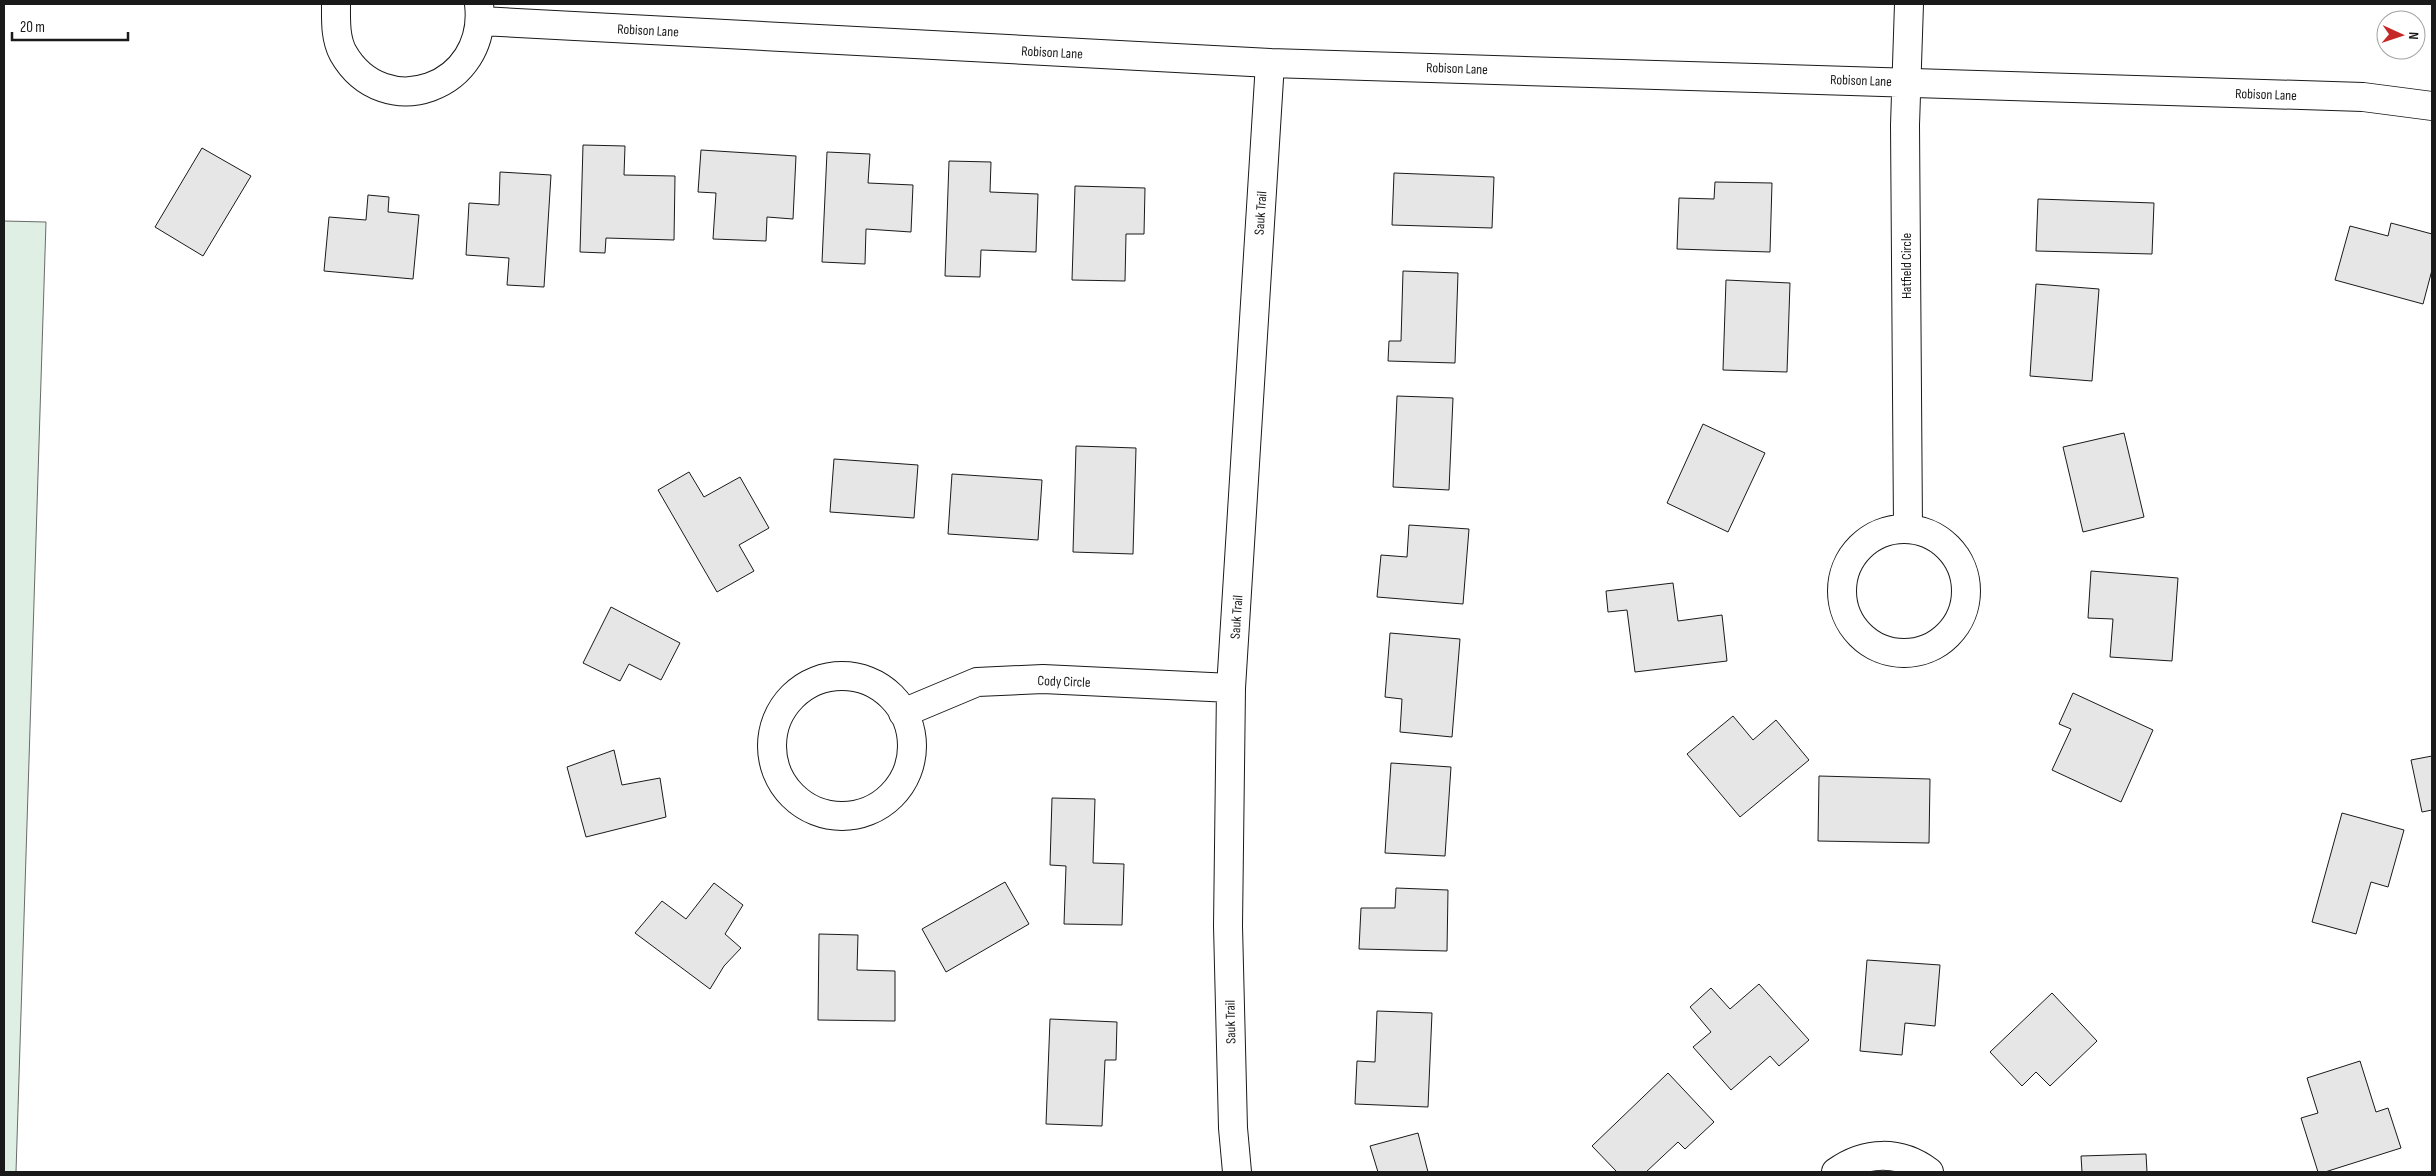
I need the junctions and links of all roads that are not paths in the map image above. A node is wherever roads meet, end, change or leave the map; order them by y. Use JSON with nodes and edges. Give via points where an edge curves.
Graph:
{"nodes":[{"id":1,"x":336,"y":4,"type":"edge"},
{"id":2,"x":1909,"y":4,"type":"edge"},
{"id":3,"x":480,"y":12,"type":"edge"},
{"id":4,"x":1270,"y":63,"type":"junction"},
{"id":5,"x":1906,"y":82,"type":"junction"},
{"id":6,"x":2432,"y":106,"type":"edge"},
{"id":7,"x":1908,"y":528,"type":"junction"},
{"id":8,"x":1231,"y":688,"type":"junction"},
{"id":9,"x":903,"y":713,"type":"junction"},
{"id":10,"x":1237,"y":1172,"type":"edge"},
{"id":11,"x":1836,"y":1172,"type":"edge"},
{"id":12,"x":1929,"y":1172,"type":"edge"}],
"edges":[{"from":1,"to":3,"type":"street","name":"Robison Lane","via":[[336,28],[343,52],[358,72],[380,86],[404,91],[427,89],[448,80],[465,64],[476,44]]},
{"from":2,"to":5,"type":"street","name":"Hatfield Circle"},
{"from":3,"to":4,"type":"street","name":"Robison Lane"},
{"from":4,"to":5,"type":"street","name":"Robison Lane"},
{"from":4,"to":8,"type":"street","name":"Sauk Trail"},
{"from":5,"to":6,"type":"street","name":"Robison Lane","via":[[2363,97]]},
{"from":5,"to":7,"type":"street","name":"Hatfield Circle"},
{"from":7,"to":7,"type":"street","via":[[1884,532],[1862,544],[1847,563],[1841,587],[1844,611],[1856,632],[1875,648],[1899,654],[1924,651],[1945,639],[1960,620],[1966,596],[1963,572],[1951,550],[1932,535]]},
{"from":8,"to":9,"type":"street","name":"Cody Circle","via":[[1043,679],[977,682]]},
{"from":8,"to":10,"type":"street","name":"Sauk Trail","via":[[1228,926]]},
{"from":9,"to":9,"type":"street","via":[[879,687],[858,678],[833,677],[810,684],[791,698],[778,718],[772,741],[774,765],[784,786],[799,802],[818,812],[840,817],[862,814],[882,804],[898,788],[911,759],[911,735]]},
{"from":11,"to":12,"type":"street","via":[[1849,1163],[1874,1155],[1897,1156]]}]}
